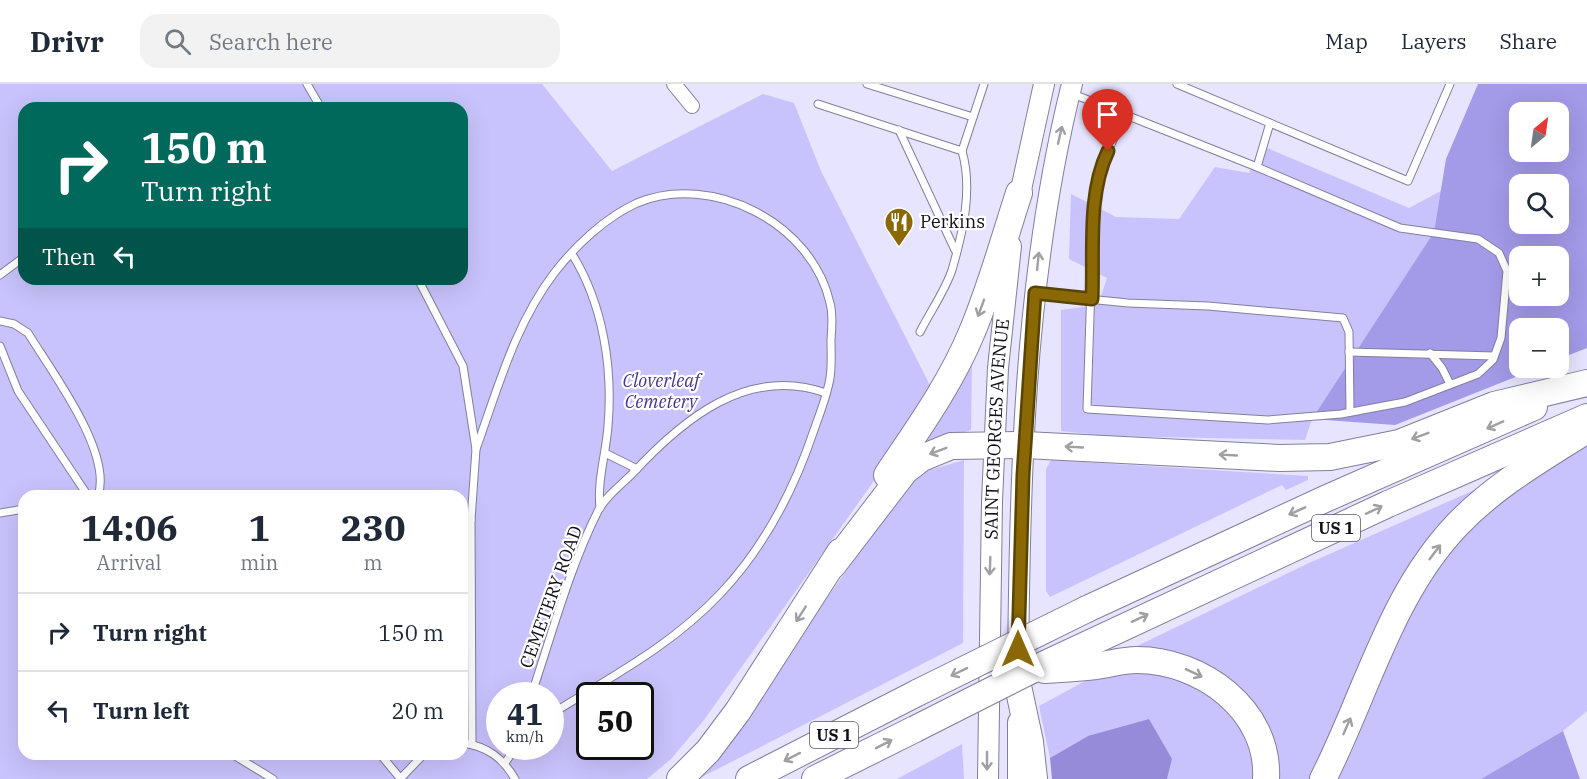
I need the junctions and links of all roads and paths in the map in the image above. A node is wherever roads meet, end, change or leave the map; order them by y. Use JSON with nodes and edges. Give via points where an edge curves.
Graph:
{"nodes":[{"id":1,"x":307,"y":84,"type":"edge"},
{"id":2,"x":674,"y":84,"type":"edge"},
{"id":3,"x":867,"y":84,"type":"edge"},
{"id":4,"x":984,"y":84,"type":"edge"},
{"id":5,"x":1044,"y":84,"type":"edge"},
{"id":6,"x":1178,"y":84,"type":"edge"},
{"id":7,"x":1450,"y":84,"type":"edge"},
{"id":8,"x":1071,"y":88,"type":"edge"},
{"id":9,"x":318,"y":102,"type":"edge"},
{"id":10,"x":818,"y":104,"type":"dead end"},
{"id":11,"x":692,"y":106,"type":"dead end"},
{"id":12,"x":1125,"y":114,"type":"junction"},
{"id":13,"x":973,"y":117,"type":"junction"},
{"id":14,"x":1270,"y":123,"type":"junction"},
{"id":15,"x":899,"y":130,"type":"junction"},
{"id":16,"x":962,"y":151,"type":"junction"},
{"id":17,"x":1257,"y":166,"type":"junction"},
{"id":18,"x":1019,"y":193,"type":"junction"},
{"id":19,"x":956,"y":251,"type":"junction"},
{"id":20,"x":572,"y":254,"type":"junction"},
{"id":21,"x":18,"y":261,"type":"edge"},
{"id":22,"x":0,"y":274,"type":"edge"},
{"id":23,"x":421,"y":285,"type":"edge"},
{"id":24,"x":1035,"y":293,"type":"junction"},
{"id":25,"x":1092,"y":299,"type":"junction"},
{"id":26,"x":0,"y":321,"type":"edge"},
{"id":27,"x":920,"y":332,"type":"dead end"},
{"id":28,"x":0,"y":346,"type":"edge"},
{"id":29,"x":1349,"y":352,"type":"junction"},
{"id":30,"x":1430,"y":353,"type":"junction"},
{"id":31,"x":1494,"y":356,"type":"junction"},
{"id":32,"x":998,"y":368,"type":"junction"},
{"id":33,"x":1450,"y":384,"type":"junction"},
{"id":34,"x":1587,"y":384,"type":"edge"},
{"id":35,"x":826,"y":393,"type":"junction"},
{"id":36,"x":1028,"y":404,"type":"junction"},
{"id":37,"x":1350,"y":412,"type":"junction"},
{"id":38,"x":1587,"y":417,"type":"edge"},
{"id":39,"x":1587,"y":429,"type":"edge"},
{"id":40,"x":995,"y":444,"type":"junction"},
{"id":41,"x":1025,"y":445,"type":"junction"},
{"id":42,"x":476,"y":449,"type":"junction"},
{"id":43,"x":605,"y":453,"type":"junction"},
{"id":44,"x":637,"y":469,"type":"junction"},
{"id":45,"x":84,"y":490,"type":"edge"},
{"id":46,"x":98,"y":490,"type":"edge"},
{"id":47,"x":600,"y":508,"type":"junction"},
{"id":48,"x":18,"y":510,"type":"edge"},
{"id":49,"x":0,"y":513,"type":"edge"},
{"id":50,"x":468,"y":519,"type":"edge"},
{"id":51,"x":471,"y":520,"type":"junction"},
{"id":52,"x":833,"y":565,"type":"junction"},
{"id":53,"x":1092,"y":655,"type":"junction"},
{"id":54,"x":1024,"y":679,"type":"junction"},
{"id":55,"x":536,"y":682,"type":"edge"},
{"id":56,"x":564,"y":706,"type":"edge"},
{"id":57,"x":468,"y":744,"type":"edge"},
{"id":58,"x":472,"y":744,"type":"junction"},
{"id":59,"x":242,"y":760,"type":"edge"},
{"id":60,"x":385,"y":760,"type":"edge"},
{"id":61,"x":418,"y":760,"type":"edge"},
{"id":62,"x":508,"y":760,"type":"edge"},
{"id":63,"x":506,"y":763,"type":"junction"},
{"id":64,"x":273,"y":779,"type":"edge"},
{"id":65,"x":400,"y":779,"type":"edge"},
{"id":66,"x":515,"y":779,"type":"edge"},
{"id":67,"x":680,"y":779,"type":"edge"},
{"id":68,"x":749,"y":779,"type":"edge"},
{"id":69,"x":815,"y":779,"type":"edge"},
{"id":70,"x":988,"y":779,"type":"edge"},
{"id":71,"x":1018,"y":779,"type":"edge"},
{"id":72,"x":1034,"y":779,"type":"edge"},
{"id":73,"x":1266,"y":779,"type":"edge"},
{"id":74,"x":1323,"y":779,"type":"edge"}],
"edges":[{"from":1,"to":9,"type":"lane"},
{"from":2,"to":11,"type":"street"},
{"from":3,"to":13,"type":"lane"},
{"from":4,"to":13,"type":"lane"},
{"from":5,"to":18,"type":"main road","name":"SAINT GEORGES AVENUE"},
{"from":6,"to":14,"type":"lane"},
{"from":7,"to":14,"type":"lane","via":[[1408,181]]},
{"from":8,"to":12,"type":"lane"},
{"from":24,"to":8,"type":"main road","name":"SAINT GEORGES AVENUE","one_way":true,"via":[[1046,203]]},
{"from":10,"to":15,"type":"lane"},
{"from":12,"to":17,"type":"lane"},
{"from":12,"to":25,"type":"lane","via":[[1101,166],[1093,223]]},
{"from":13,"to":16,"type":"lane"},
{"from":14,"to":17,"type":"lane"},
{"from":15,"to":16,"type":"lane"},
{"from":15,"to":19,"type":"lane"},
{"from":16,"to":19,"type":"lane","via":[[968,170],[968,190]]},
{"from":17,"to":31,"type":"lane","via":[[1400,228],[1478,239],[1499,253],[1507,271],[1501,338]]},
{"from":18,"to":32,"type":"main road","name":"SAINT GEORGES AVENUE"},
{"from":18,"to":52,"type":"highway","one_way":true,"via":[[966,347],[860,514]]},
{"from":19,"to":27,"type":"lane","via":[[951,271]]},
{"from":20,"to":35,"type":"lane","via":[[623,210],[663,197],[688,193],[711,196],[763,216],[809,257],[827,295],[832,327]]},
{"from":20,"to":42,"type":"lane","via":[[542,290],[514,341]]},
{"from":20,"to":43,"type":"lane","name":"CEMETERY ROAD","via":[[591,290],[602,333],[609,398]]},
{"from":21,"to":22,"type":"lane"},
{"from":23,"to":42,"type":"lane","via":[[463,366]]},
{"from":24,"to":25,"type":"lane"},
{"from":24,"to":36,"type":"main road","name":"SAINT GEORGES AVENUE"},
{"from":25,"to":29,"type":"lane","via":[[1343,318],[1349,332]]},
{"from":25,"to":37,"type":"lane","via":[[1087,409],[1268,420]]},
{"from":26,"to":46,"type":"lane","via":[[28,333],[92,441],[100,470]]},
{"from":28,"to":45,"type":"lane","via":[[18,391]]},
{"from":29,"to":30,"type":"lane"},
{"from":29,"to":37,"type":"lane"},
{"from":30,"to":31,"type":"lane"},
{"from":30,"to":33,"type":"lane"},
{"from":31,"to":33,"type":"lane","via":[[1478,374]]},
{"from":32,"to":36,"type":"main road","via":[[1009,394],[1017,402]]},
{"from":32,"to":40,"type":"main road","name":"SAINT GEORGES AVENUE"},
{"from":33,"to":37,"type":"lane","via":[[1405,402]]},
{"from":34,"to":41,"type":"highway","one_way":true,"via":[[1494,405],[1399,443],[1330,457],[1279,458]]},
{"from":34,"to":68,"type":"highway","number":"US 1","one_way":true,"bridge":true,"via":[[1087,609]]},
{"from":35,"to":44,"type":"lane","name":"CEMETERY ROAD","via":[[810,387],[776,386],[731,397],[683,423]]},
{"from":35,"to":56,"type":"lane","via":[[797,479],[782,510],[722,592],[657,650]]},
{"from":36,"to":41,"type":"main road","name":"SAINT GEORGES AVENUE"},
{"from":53,"to":38,"type":"highway","number":"US 1","one_way":true,"via":[[1378,508]]},
{"from":74,"to":39,"type":"highway","one_way":true,"via":[[1398,612],[1438,547],[1492,493]]},
{"from":40,"to":41,"type":"highway"},
{"from":40,"to":52,"type":"highway","one_way":true,"via":[[951,446],[912,464],[888,489]]},
{"from":40,"to":70,"type":"main road","name":"SAINT GEORGES AVENUE","one_way":true},
{"from":41,"to":54,"type":"main road","name":"SAINT GEORGES AVENUE","via":[[1018,619]]},
{"from":42,"to":51,"type":"lane"},
{"from":43,"to":44,"type":"lane"},
{"from":43,"to":47,"type":"lane","name":"CEMETERY ROAD","via":[[598,490]]},
{"from":44,"to":47,"type":"lane","name":"CEMETERY ROAD"},
{"from":47,"to":55,"type":"lane","name":"CEMETERY ROAD","via":[[579,556]]},
{"from":48,"to":49,"type":"lane"},
{"from":50,"to":51,"type":"lane"},
{"from":51,"to":58,"type":"lane"},
{"from":52,"to":67,"type":"highway","one_way":true,"via":[[729,724]]},
{"from":53,"to":54,"type":"highway"},
{"from":53,"to":73,"type":"highway","one_way":true,"via":[[1163,663],[1197,674],[1219,687],[1237,703],[1256,732]]},
{"from":69,"to":54,"type":"highway","number":"US 1","one_way":true,"bridge":true},
{"from":54,"to":71,"type":"main road","name":"SAINT GEORGES AVENUE"},
{"from":54,"to":72,"type":"highway"},
{"from":57,"to":58,"type":"lane"},
{"from":58,"to":63,"type":"lane"},
{"from":59,"to":64,"type":"lane"},
{"from":60,"to":65,"type":"lane"},
{"from":61,"to":65,"type":"lane"},
{"from":62,"to":63,"type":"lane"},
{"from":63,"to":66,"type":"lane"}]}
